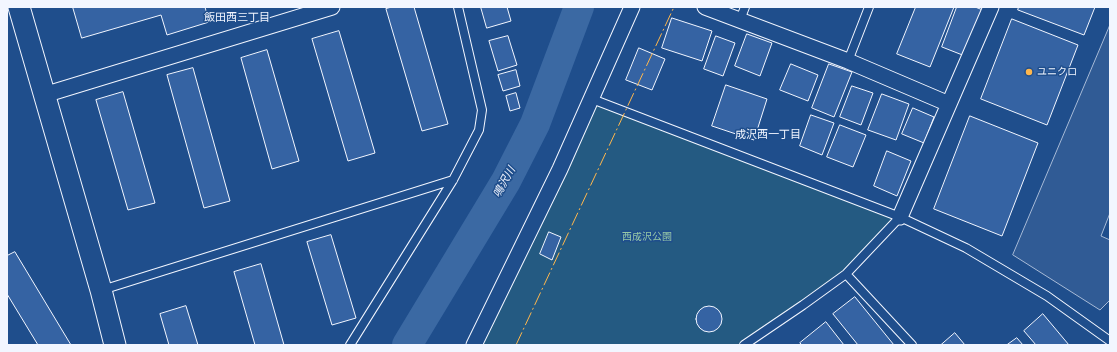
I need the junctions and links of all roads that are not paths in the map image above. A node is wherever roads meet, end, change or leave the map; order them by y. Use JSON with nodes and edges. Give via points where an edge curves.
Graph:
{"nodes":[{"id":1,"x":19,"y":7,"type":"edge"},
{"id":2,"x":332,"y":7,"type":"edge"},
{"id":3,"x":458,"y":7,"type":"edge"},
{"id":4,"x":632,"y":7,"type":"edge"},
{"id":5,"x":705,"y":7,"type":"edge"},
{"id":6,"x":869,"y":7,"type":"edge"},
{"id":7,"x":991,"y":7,"type":"edge"},
{"id":8,"x":743,"y":14,"type":"edge"},
{"id":9,"x":848,"y":60,"type":"junction"},
{"id":10,"x":44,"y":94,"type":"junction"},
{"id":11,"x":592,"y":100,"type":"junction"},
{"id":12,"x":949,"y":104,"type":"junction"},
{"id":13,"x":453,"y":180,"type":"junction"},
{"id":14,"x":900,"y":217,"type":"junction"},
{"id":15,"x":846,"y":274,"type":"junction"},
{"id":16,"x":101,"y":290,"type":"junction"},
{"id":17,"x":1110,"y":341,"type":"edge"},
{"id":18,"x":115,"y":345,"type":"edge"},
{"id":19,"x":350,"y":345,"type":"edge"},
{"id":20,"x":474,"y":345,"type":"edge"},
{"id":21,"x":744,"y":345,"type":"edge"},
{"id":22,"x":912,"y":345,"type":"edge"}],
"edges":[{"from":1,"to":10,"type":"street"},
{"from":2,"to":10,"type":"street"},
{"from":3,"to":13,"type":"lane","via":[[482,110],[479,130]]},
{"from":4,"to":11,"type":"street"},
{"from":5,"to":8,"type":"street"},
{"from":6,"to":9,"type":"lane"},
{"from":7,"to":12,"type":"street"},
{"from":8,"to":9,"type":"street"},
{"from":9,"to":12,"type":"street"},
{"from":10,"to":16,"type":"street"},
{"from":11,"to":14,"type":"lane"},
{"from":11,"to":20,"type":"street"},
{"from":12,"to":14,"type":"street"},
{"from":13,"to":16,"type":"lane"},
{"from":13,"to":19,"type":"lane"},
{"from":14,"to":15,"type":"lane"},
{"from":14,"to":17,"type":"lane","via":[[966,248],[1047,296]]},
{"from":15,"to":21,"type":"lane"},
{"from":15,"to":22,"type":"lane"},
{"from":16,"to":18,"type":"street"}]}
